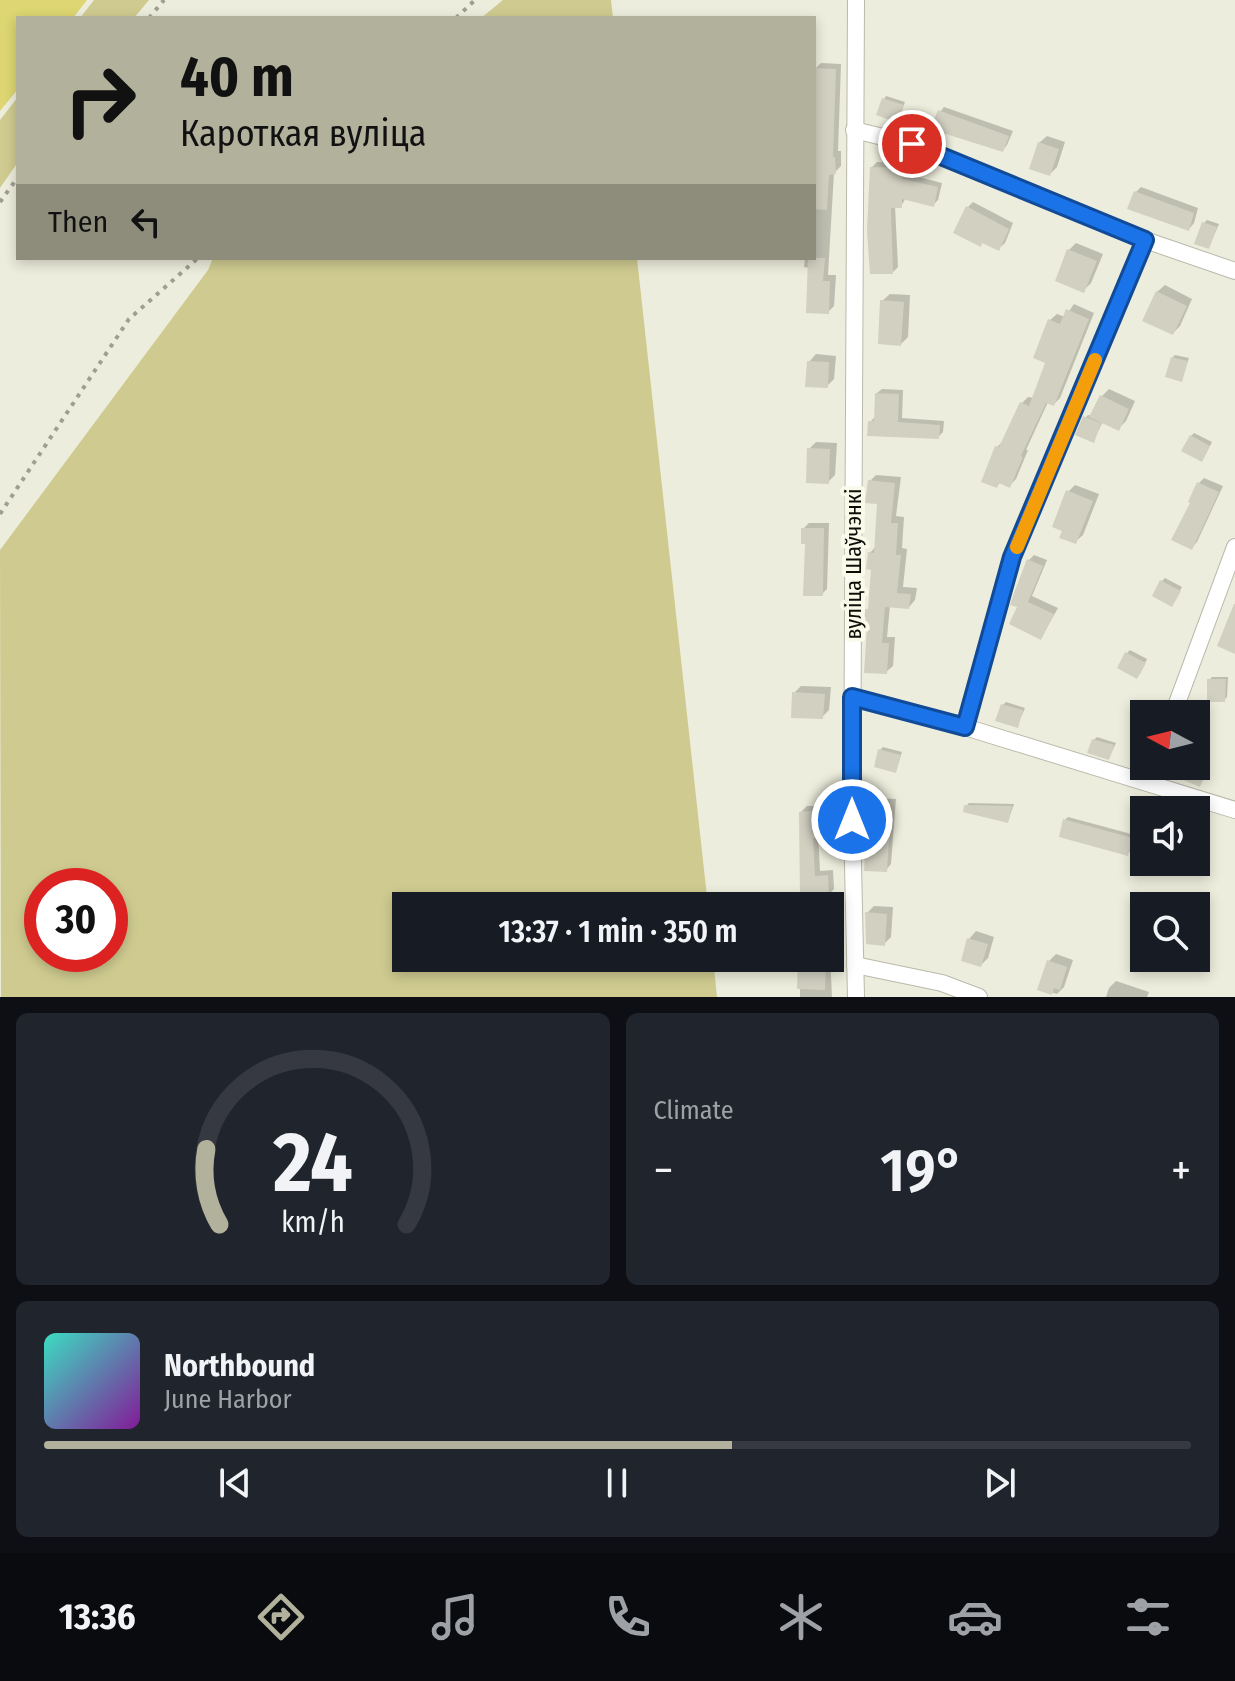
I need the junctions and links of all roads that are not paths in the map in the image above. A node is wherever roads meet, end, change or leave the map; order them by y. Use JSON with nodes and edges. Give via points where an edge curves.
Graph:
{"nodes":[{"id":1,"x":856,"y":0,"type":"edge"},
{"id":2,"x":854,"y":130,"type":"junction"},
{"id":3,"x":1145,"y":240,"type":"junction"},
{"id":4,"x":1235,"y":271,"type":"edge"},
{"id":5,"x":1235,"y":547,"type":"edge"},
{"id":6,"x":852,"y":697,"type":"junction"},
{"id":7,"x":1178,"y":700,"type":"edge"},
{"id":8,"x":965,"y":727,"type":"junction"},
{"id":9,"x":1130,"y":769,"type":"edge"},
{"id":10,"x":1165,"y":780,"type":"edge"},
{"id":11,"x":1235,"y":810,"type":"edge"},
{"id":12,"x":855,"y":965,"type":"junction"},
{"id":13,"x":856,"y":997,"type":"edge"},
{"id":14,"x":979,"y":997,"type":"edge"}],
"edges":[{"from":1,"to":2,"type":"street","name":"вуліца Шаўчэнкі"},
{"from":2,"to":3,"type":"street","via":[[912,144]]},
{"from":2,"to":6,"type":"street","name":"вуліца Шаўчэнкі"},
{"from":3,"to":4,"type":"street"},
{"from":3,"to":8,"type":"street","via":[[1012,557]]},
{"from":5,"to":7,"type":"street"},
{"from":6,"to":8,"type":"street"},
{"from":6,"to":12,"type":"street","name":"вуліца Шаўчэнкі"},
{"from":8,"to":9,"type":"street"},
{"from":10,"to":11,"type":"street"},
{"from":12,"to":13,"type":"street","name":"вуліца Шаўчэнкі"},
{"from":12,"to":14,"type":"street","via":[[942,983]]}]}
